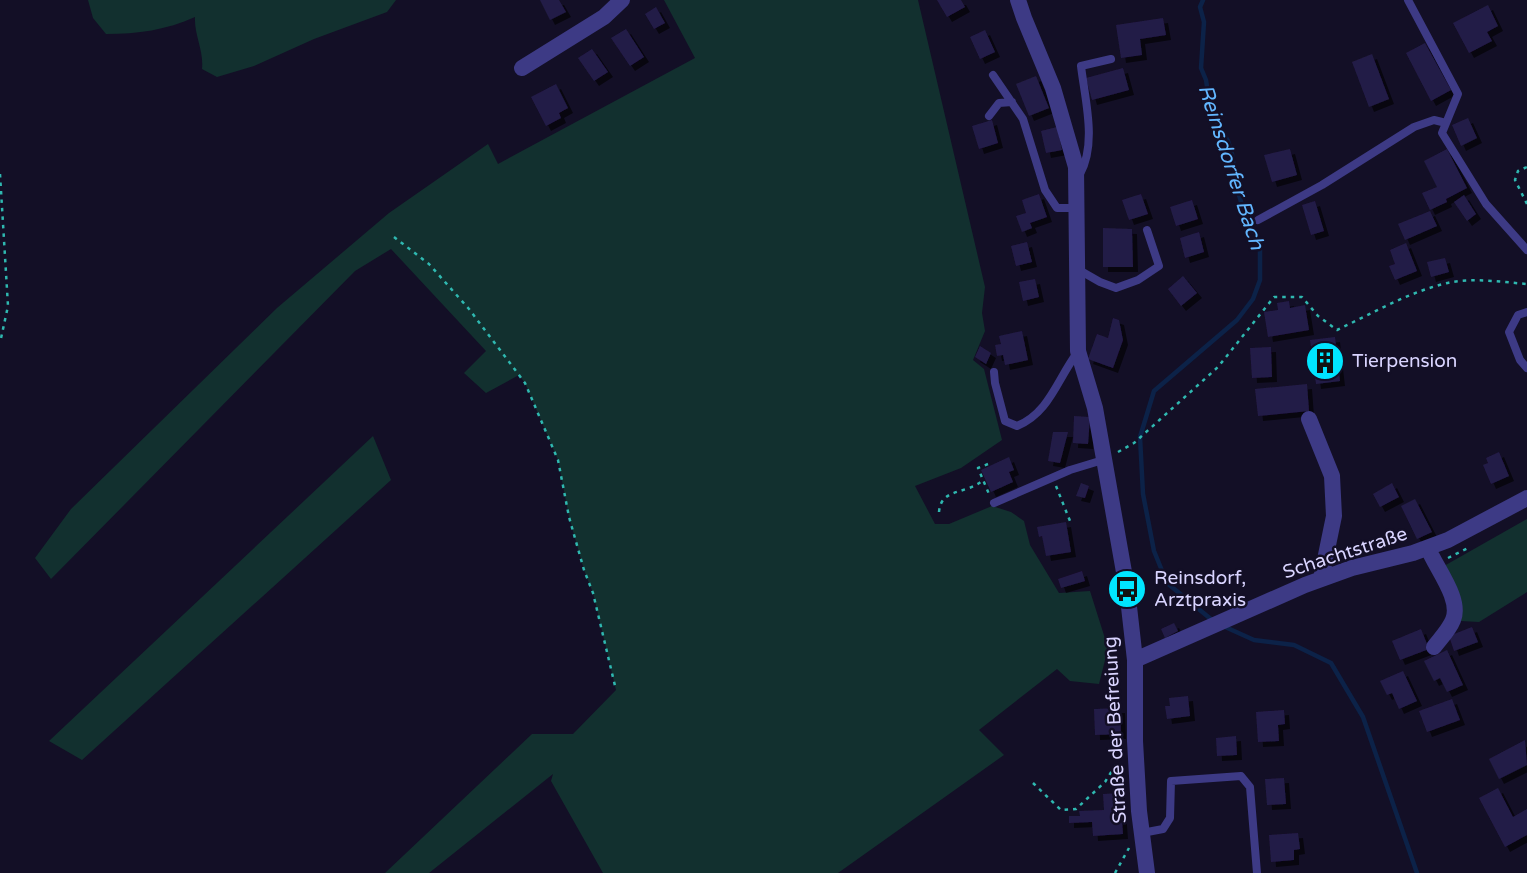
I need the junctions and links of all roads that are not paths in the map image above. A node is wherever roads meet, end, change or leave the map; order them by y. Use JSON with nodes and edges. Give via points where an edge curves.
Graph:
{"nodes":[{"id":1,"x":622,"y":0,"type":"edge"},
{"id":2,"x":1018,"y":0,"type":"edge"},
{"id":3,"x":1026,"y":0,"type":"edge"},
{"id":4,"x":1408,"y":0,"type":"edge"},
{"id":5,"x":1024,"y":18,"type":"junction"},
{"id":6,"x":1111,"y":60,"type":"dead end"},
{"id":7,"x":522,"y":68,"type":"dead end"},
{"id":8,"x":993,"y":75,"type":"dead end"},
{"id":9,"x":1012,"y":102,"type":"junction"},
{"id":10,"x":989,"y":116,"type":"dead end"},
{"id":11,"x":1446,"y":123,"type":"junction"},
{"id":12,"x":1076,"y":182,"type":"junction"},
{"id":13,"x":1077,"y":208,"type":"junction"},
{"id":14,"x":1258,"y":220,"type":"dead end"},
{"id":15,"x":1147,"y":230,"type":"dead end"},
{"id":16,"x":1527,"y":250,"type":"edge"},
{"id":17,"x":1079,"y":270,"type":"junction"},
{"id":18,"x":1527,"y":312,"type":"edge"},
{"id":19,"x":1078,"y":351,"type":"junction"},
{"id":20,"x":1527,"y":369,"type":"edge"},
{"id":21,"x":995,"y":372,"type":"dead end"},
{"id":22,"x":1309,"y":419,"type":"dead end"},
{"id":23,"x":1102,"y":460,"type":"junction"},
{"id":24,"x":1527,"y":498,"type":"edge"},
{"id":25,"x":994,"y":503,"type":"road end"},
{"id":26,"x":1428,"y":548,"type":"junction"},
{"id":27,"x":1321,"y":579,"type":"junction"},
{"id":28,"x":1434,"y":647,"type":"dead end"},
{"id":29,"x":1135,"y":660,"type":"junction"},
{"id":30,"x":1142,"y":833,"type":"junction"},
{"id":31,"x":1147,"y":873,"type":"edge"},
{"id":32,"x":1257,"y":873,"type":"edge"}],
"edges":[{"from":1,"to":7,"type":"street","via":[[604,17]]},
{"from":2,"to":5,"type":"street","name":"Straße der Befreiung"},
{"from":3,"to":5,"type":"lane"},
{"from":4,"to":11,"type":"lane","via":[[1458,94]]},
{"from":5,"to":12,"type":"street","name":"Straße der Befreiung","via":[[1053,88],[1076,167]]},
{"from":6,"to":12,"type":"lane","via":[[1081,66],[1089,132],[1085,166]]},
{"from":8,"to":9,"type":"lane"},
{"from":9,"to":10,"type":"lane","via":[[999,103]]},
{"from":9,"to":13,"type":"lane","via":[[1023,119],[1045,190],[1057,208]]},
{"from":11,"to":14,"type":"lane","via":[[1434,120],[1414,127]]},
{"from":11,"to":16,"type":"lane","via":[[1442,133],[1486,204]]},
{"from":12,"to":13,"type":"street","name":"Straße der Befreiung"},
{"from":13,"to":17,"type":"street","name":"Straße der Befreiung"},
{"from":15,"to":17,"type":"lane","via":[[1159,266],[1138,280],[1116,288]]},
{"from":17,"to":19,"type":"street","name":"Straße der Befreiung"},
{"from":18,"to":20,"type":"lane","via":[[1518,315],[1510,332]]},
{"from":19,"to":21,"type":"lane","via":[[1038,414],[1017,426],[1005,421]]},
{"from":19,"to":23,"type":"street","name":"Straße der Befreiung","via":[[1095,408]]},
{"from":22,"to":27,"type":"street","via":[[1332,476],[1334,516]]},
{"from":23,"to":25,"type":"lane"},
{"from":23,"to":29,"type":"street","name":"Straße der Befreiung","via":[[1119,538]]},
{"from":24,"to":26,"type":"street","name":"Schachtstraße"},
{"from":26,"to":27,"type":"street","name":"Schachtstraße"},
{"from":26,"to":28,"type":"street","via":[[1456,613]]},
{"from":27,"to":29,"type":"street","name":"Schachtstraße"},
{"from":29,"to":30,"type":"street","name":"Straße der Befreiung"},
{"from":30,"to":31,"type":"street","name":"Straße der Befreiung"},
{"from":30,"to":32,"type":"lane","via":[[1163,829],[1170,818],[1171,781],[1241,776],[1250,787]]}]}
